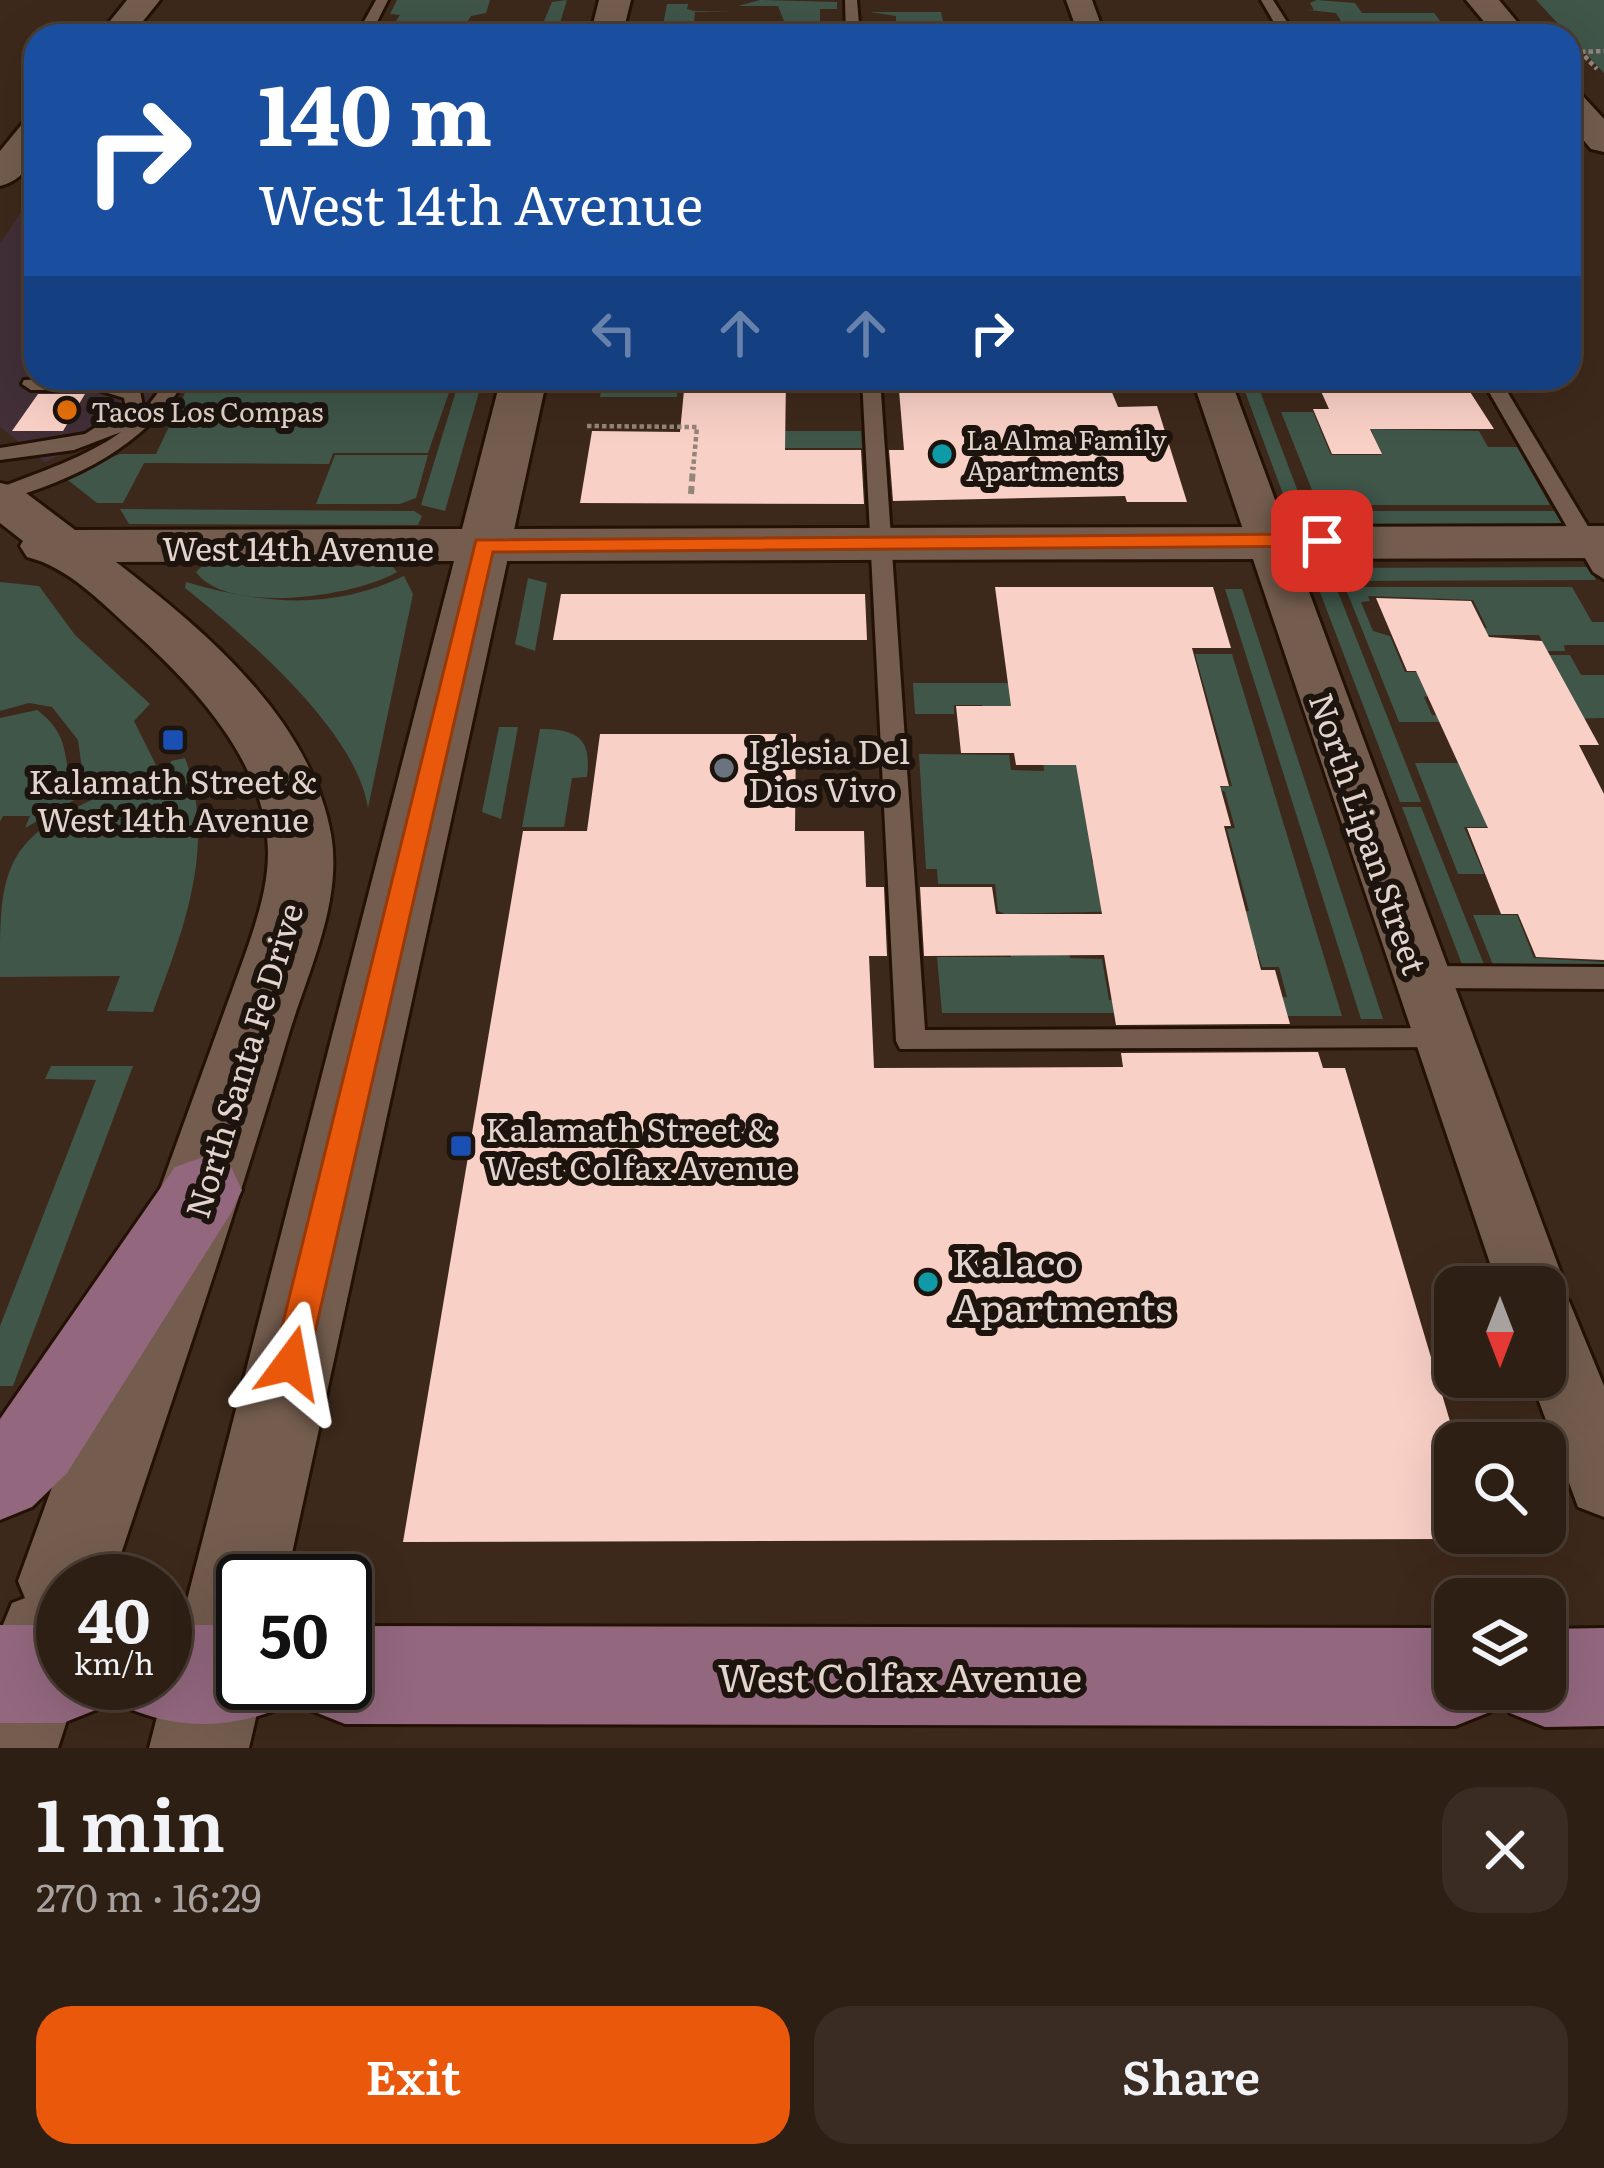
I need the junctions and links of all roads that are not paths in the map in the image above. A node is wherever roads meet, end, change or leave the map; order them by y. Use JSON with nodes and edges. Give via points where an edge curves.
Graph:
{"nodes":[{"id":1,"x":144,"y":0,"type":"edge"},
{"id":2,"x":1482,"y":0,"type":"edge"},
{"id":3,"x":124,"y":24,"type":"edge"},
{"id":4,"x":1503,"y":24,"type":"edge"},
{"id":5,"x":24,"y":146,"type":"edge"},
{"id":6,"x":0,"y":175,"type":"edge"},
{"id":7,"x":124,"y":390,"type":"edge"},
{"id":8,"x":172,"y":390,"type":"edge"},
{"id":9,"x":521,"y":390,"type":"edge"},
{"id":10,"x":872,"y":390,"type":"edge"},
{"id":11,"x":1215,"y":390,"type":"edge"},
{"id":12,"x":1497,"y":390,"type":"edge"},
{"id":13,"x":0,"y":454,"type":"edge"},
{"id":14,"x":0,"y":496,"type":"edge"},
{"id":15,"x":1268,"y":541,"type":"junction"},
{"id":16,"x":879,"y":544,"type":"junction"},
{"id":17,"x":484,"y":545,"type":"junction"},
{"id":18,"x":30,"y":546,"type":"edge"},
{"id":19,"x":1598,"y":552,"type":"edge"},
{"id":20,"x":1421,"y":977,"type":"junction"},
{"id":21,"x":1604,"y":978,"type":"edge"},
{"id":22,"x":1442,"y":1039,"type":"junction"},
{"id":23,"x":203,"y":1190,"type":"junction"},
{"id":24,"x":1524,"y":1266,"type":"edge"},
{"id":25,"x":1566,"y":1379,"type":"edge"},
{"id":26,"x":0,"y":1477,"type":"edge"},
{"id":27,"x":1604,"y":1482,"type":"edge"},
{"id":28,"x":75,"y":1554,"type":"edge"},
{"id":29,"x":372,"y":1676,"type":"edge"},
{"id":30,"x":1604,"y":1677,"type":"edge"},
{"id":31,"x":1434,"y":1678,"type":"edge"},
{"id":32,"x":1566,"y":1678,"type":"edge"},
{"id":33,"x":206,"y":1693,"type":"edge"}],
"edges":[{"from":1,"to":3,"type":"main road"},
{"from":2,"to":4,"type":"main road"},
{"from":5,"to":6,"type":"main road"},
{"from":7,"to":13,"type":"lane","via":[[136,409],[127,420],[98,435]]},
{"from":8,"to":14,"type":"lane","via":[[133,436]]},
{"from":9,"to":17,"type":"main road"},
{"from":10,"to":16,"type":"lane"},
{"from":11,"to":15,"type":"street","name":"North Lipan Street"},
{"from":12,"to":19,"type":"lane"},
{"from":14,"to":18,"type":"main road","name":"North Santa Fe Drive"},
{"from":15,"to":16,"type":"main road","name":"West 14th Avenue"},
{"from":15,"to":19,"type":"main road","name":"West 14th Avenue"},
{"from":15,"to":20,"type":"street","name":"North Lipan Street"},
{"from":16,"to":17,"type":"main road","name":"West 14th Avenue"},
{"from":16,"to":22,"type":"lane","via":[[911,1041]]},
{"from":17,"to":18,"type":"main road","name":"West 14th Avenue"},
{"from":17,"to":33,"type":"main road"},
{"from":18,"to":23,"type":"main road","name":"North Santa Fe Drive","via":[[217,680],[278,773],[299,831],[294,901]]},
{"from":20,"to":21,"type":"lane"},
{"from":20,"to":22,"type":"street","name":"North Lipan Street"},
{"from":22,"to":24,"type":"street","name":"North Lipan Street"},
{"from":23,"to":26,"type":"main road","via":[[36,1444]]},
{"from":23,"to":28,"type":"main road","name":"North Santa Fe Drive"},
{"from":25,"to":27,"type":"street"},
{"from":29,"to":31,"type":"main road","name":"West Colfax Avenue"},
{"from":30,"to":32,"type":"main road"}]}
